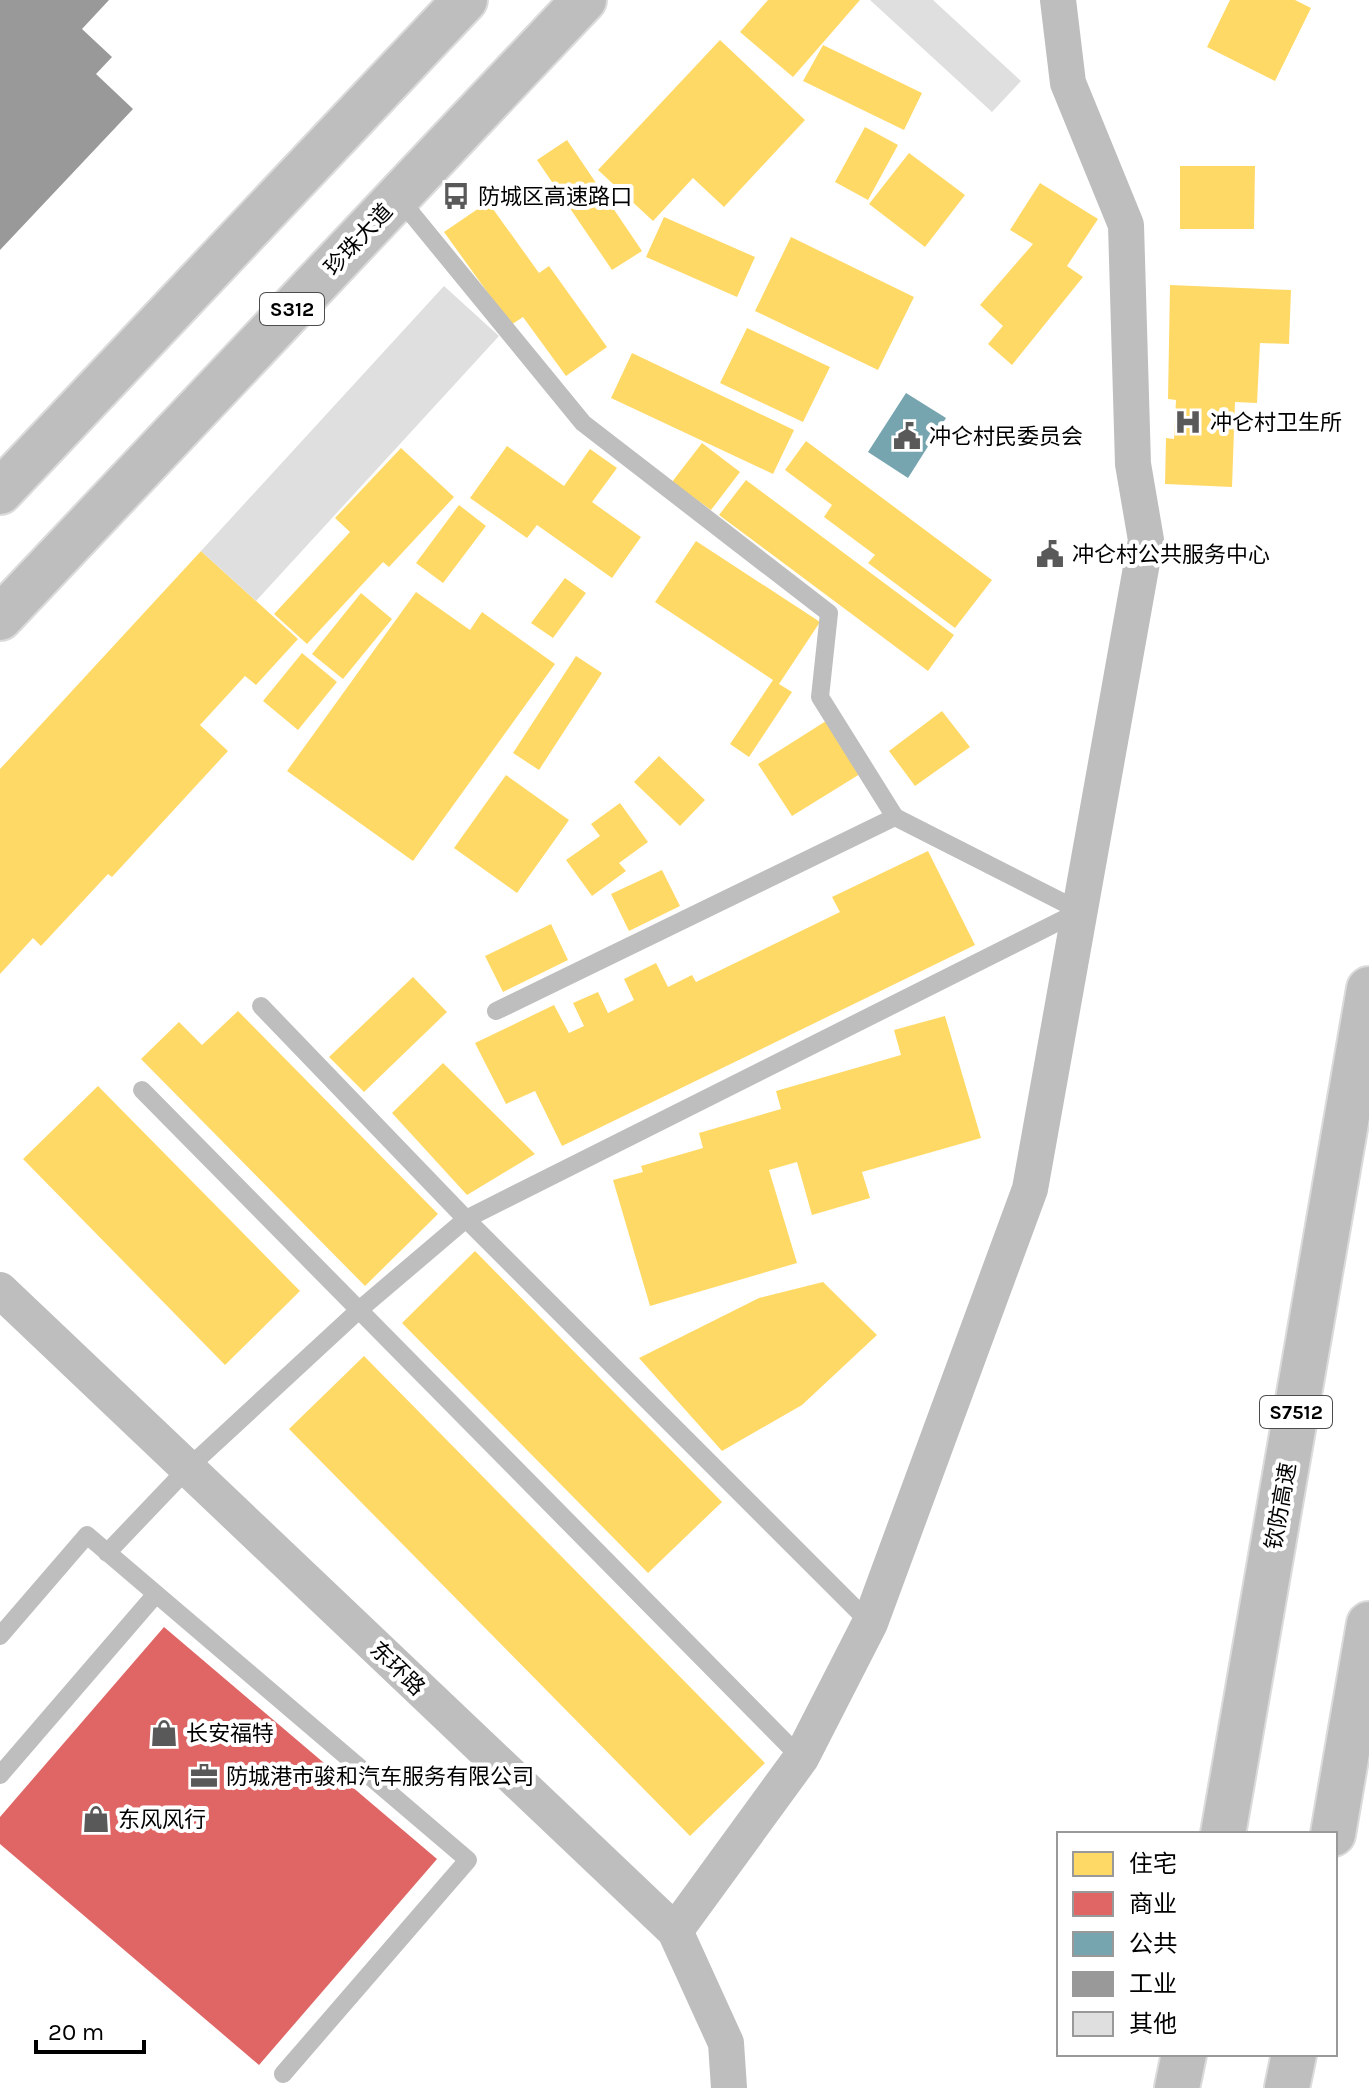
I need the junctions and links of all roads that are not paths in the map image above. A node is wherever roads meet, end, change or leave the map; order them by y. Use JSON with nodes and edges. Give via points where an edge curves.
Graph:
{"nodes":[{"id":1,"x":465,"y":0,"type":"edge"},
{"id":2,"x":584,"y":0,"type":"edge"},
{"id":3,"x":1058,"y":0,"type":"edge"},
{"id":4,"x":398,"y":197,"type":"junction"},
{"id":5,"x":0,"y":492,"type":"edge"},
{"id":6,"x":0,"y":618,"type":"edge"},
{"id":7,"x":895,"y":817,"type":"junction"},
{"id":8,"x":1080,"y":911,"type":"junction"},
{"id":9,"x":1369,"y":989,"type":"edge"},
{"id":10,"x":261,"y":1006,"type":"dead end"},
{"id":11,"x":496,"y":1011,"type":"dead end"},
{"id":12,"x":142,"y":1090,"type":"dead end"},
{"id":13,"x":466,"y":1219,"type":"junction"},
{"id":14,"x":0,"y":1290,"type":"edge"},
{"id":15,"x":359,"y":1310,"type":"junction"},
{"id":16,"x":188,"y":1468,"type":"junction"},
{"id":17,"x":107,"y":1553,"type":"junction"},
{"id":18,"x":156,"y":1594,"type":"junction"},
{"id":19,"x":870,"y":1623,"type":"junction"},
{"id":20,"x":1369,"y":1624,"type":"edge"},
{"id":21,"x":0,"y":1636,"type":"edge"},
{"id":22,"x":801,"y":1758,"type":"junction"},
{"id":23,"x":0,"y":1775,"type":"edge"},
{"id":24,"x":1223,"y":1832,"type":"edge"},
{"id":25,"x":1333,"y":1832,"type":"edge"},
{"id":26,"x":675,"y":1931,"type":"junction"},
{"id":27,"x":1184,"y":2056,"type":"edge"},
{"id":28,"x":1294,"y":2056,"type":"edge"},
{"id":29,"x":283,"y":2074,"type":"dead end"},
{"id":30,"x":729,"y":2088,"type":"edge"},
{"id":31,"x":1177,"y":2088,"type":"edge"},
{"id":32,"x":1287,"y":2088,"type":"edge"}],
"edges":[{"from":1,"to":5,"type":"main road"},
{"from":2,"to":4,"type":"main road","name":"珍珠大道","number":"S312"},
{"from":3,"to":8,"type":"street","via":[[1068,83],[1126,225],[1133,464],[1146,540]]},
{"from":4,"to":6,"type":"main road","name":"珍珠大道","number":"S312"},
{"from":4,"to":7,"type":"lane","via":[[583,423],[829,613],[820,697]]},
{"from":7,"to":8,"type":"lane"},
{"from":7,"to":11,"type":"lane"},
{"from":8,"to":13,"type":"lane"},
{"from":8,"to":19,"type":"street","via":[[1030,1189]]},
{"from":9,"to":24,"type":"main road","name":"钦防高速","number":"S7512"},
{"from":10,"to":13,"type":"lane"},
{"from":12,"to":15,"type":"lane"},
{"from":13,"to":15,"type":"lane"},
{"from":13,"to":19,"type":"lane"},
{"from":14,"to":16,"type":"street","name":"东环路"},
{"from":15,"to":16,"type":"lane"},
{"from":15,"to":22,"type":"lane"},
{"from":16,"to":17,"type":"lane"},
{"from":16,"to":26,"type":"street","name":"东环路"},
{"from":17,"to":18,"type":"lane"},
{"from":17,"to":21,"type":"lane","via":[[87,1535]]},
{"from":18,"to":23,"type":"lane"},
{"from":18,"to":29,"type":"lane","via":[[468,1860]]},
{"from":19,"to":22,"type":"street"},
{"from":20,"to":25,"type":"main road"},
{"from":22,"to":26,"type":"street"},
{"from":26,"to":30,"type":"street","name":"东环路","via":[[726,2043]]},
{"from":27,"to":31,"type":"main road"},
{"from":28,"to":32,"type":"main road"}]}
